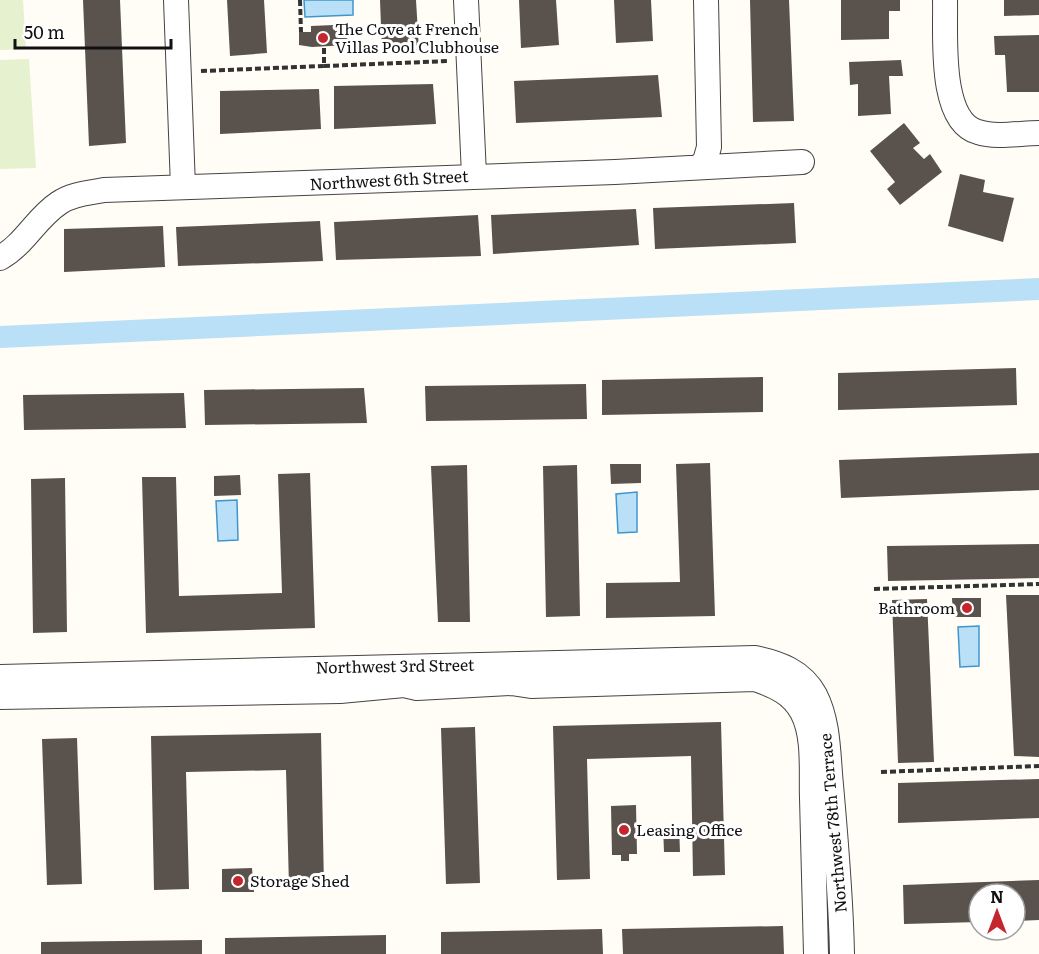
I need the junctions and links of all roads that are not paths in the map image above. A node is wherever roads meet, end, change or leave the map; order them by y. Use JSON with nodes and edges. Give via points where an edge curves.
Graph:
{"nodes":[{"id":1,"x":176,"y":0,"type":"edge"},
{"id":2,"x":466,"y":0,"type":"edge"},
{"id":3,"x":706,"y":0,"type":"edge"},
{"id":4,"x":945,"y":0,"type":"edge"},
{"id":5,"x":1039,"y":133,"type":"edge"},
{"id":6,"x":802,"y":162,"type":"dead end"},
{"id":7,"x":699,"y":167,"type":"junction"},
{"id":8,"x":474,"y":175,"type":"junction"},
{"id":9,"x":183,"y":187,"type":"junction"},
{"id":10,"x":0,"y":258,"type":"edge"},
{"id":11,"x":0,"y":677,"type":"edge"},
{"id":12,"x":787,"y":680,"type":"junction"},
{"id":13,"x":0,"y":697,"type":"edge"},
{"id":14,"x":816,"y":954,"type":"edge"},
{"id":15,"x":842,"y":954,"type":"edge"}],
"edges":[{"from":1,"to":9,"type":"street"},
{"from":2,"to":8,"type":"street"},
{"from":3,"to":7,"type":"street","via":[[709,147]]},
{"from":4,"to":5,"type":"street","via":[[950,97],[957,117],[976,132]]},
{"from":6,"to":7,"type":"street","name":"Northwest 6th Street"},
{"from":7,"to":8,"type":"street","name":"Northwest 6th Street"},
{"from":8,"to":9,"type":"street","name":"Northwest 6th Street"},
{"from":9,"to":10,"type":"street","name":"Northwest 6th Street","via":[[104,190],[70,198],[50,209],[23,241]]},
{"from":11,"to":12,"type":"street","name":"Northwest 3rd Street","via":[[755,658],[775,662]]},
{"from":12,"to":13,"type":"street","name":"Northwest 3rd Street","via":[[417,688],[404,685],[316,692]]},
{"from":12,"to":14,"type":"street","name":"Northwest 78th Terrace","via":[[803,713],[809,738]]},
{"from":12,"to":15,"type":"street","name":"Northwest 78th Terrace","via":[[807,684],[825,724],[841,895]]}]}
